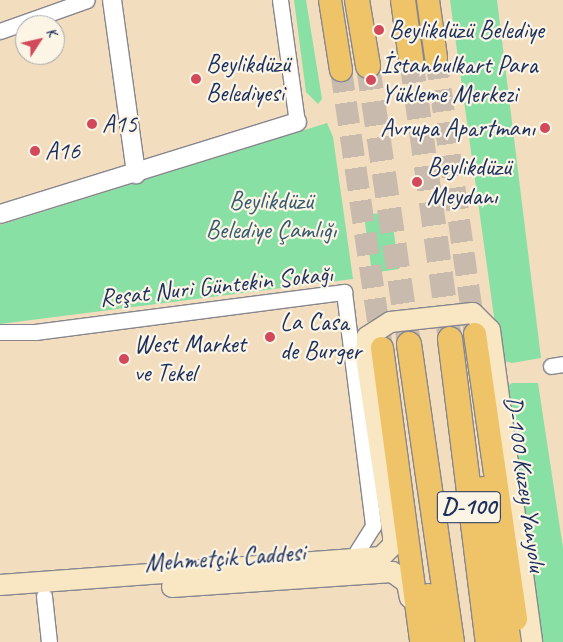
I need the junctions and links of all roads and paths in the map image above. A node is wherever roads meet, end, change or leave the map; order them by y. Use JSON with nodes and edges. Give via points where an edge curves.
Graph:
{"nodes":[{"id":1,"x":87,"y":0,"type":"edge"},
{"id":2,"x":112,"y":0,"type":"edge"},
{"id":3,"x":280,"y":0,"type":"edge"},
{"id":4,"x":330,"y":0,"type":"edge"},
{"id":5,"x":357,"y":0,"type":"edge"},
{"id":6,"x":403,"y":0,"type":"edge"},
{"id":7,"x":428,"y":0,"type":"edge"},
{"id":8,"x":0,"y":31,"type":"edge"},
{"id":9,"x":436,"y":57,"type":"tunnel mouth"},
{"id":10,"x":411,"y":59,"type":"tunnel mouth"},
{"id":11,"x":368,"y":66,"type":"tunnel mouth"},
{"id":12,"x":342,"y":70,"type":"tunnel mouth"},
{"id":13,"x":297,"y":122,"type":"joint"},
{"id":14,"x":136,"y":174,"type":"junction"},
{"id":15,"x":0,"y":214,"type":"edge"},
{"id":16,"x":0,"y":332,"type":"edge"},
{"id":17,"x":475,"y":334,"type":"tunnel mouth"},
{"id":18,"x":450,"y":338,"type":"tunnel mouth"},
{"id":19,"x":409,"y":344,"type":"tunnel mouth"},
{"id":20,"x":382,"y":348,"type":"tunnel mouth"},
{"id":21,"x":454,"y":372,"type":"junction"},
{"id":22,"x":423,"y":444,"type":"junction"},
{"id":23,"x":358,"y":558,"type":"junction"},
{"id":24,"x":0,"y":585,"type":"edge"},
{"id":25,"x":43,"y":590,"type":"junction"},
{"id":26,"x":0,"y":599,"type":"edge"},
{"id":27,"x":419,"y":633,"type":"edge"},
{"id":28,"x":50,"y":642,"type":"edge"},
{"id":29,"x":435,"y":642,"type":"edge"},
{"id":30,"x":452,"y":642,"type":"edge"},
{"id":31,"x":488,"y":642,"type":"edge"},
{"id":32,"x":509,"y":642,"type":"edge"},
{"id":33,"x":518,"y":642,"type":"edge"},
{"id":34,"x":532,"y":642,"type":"edge"}],
"edges":[{"from":1,"to":8,"type":"street"},
{"from":2,"to":14,"type":"street"},
{"from":3,"to":13,"type":"street"},
{"from":4,"to":12,"type":"main road"},
{"from":5,"to":11,"type":"highway"},
{"from":6,"to":10,"type":"highway"},
{"from":7,"to":9,"type":"main road"},
{"from":13,"to":14,"type":"street"},
{"from":14,"to":15,"type":"street"},
{"from":16,"to":23,"type":"street","name":"Reşat Nuri Güntekin Sokağı","via":[[35,332],[344,292],[373,526]]},
{"from":17,"to":33,"type":"main road","name":"D-100 Kuzey Yanyolu"},
{"from":18,"to":21,"type":"highway","number":"D-100"},
{"from":19,"to":22,"type":"highway","number":"D-100"},
{"from":20,"to":27,"type":"main road"},
{"from":21,"to":31,"type":"highway","number":"D-100"},
{"from":21,"to":32,"type":"highway","via":[[472,421]]},
{"from":22,"to":29,"type":"highway","via":[[416,481]]},
{"from":22,"to":30,"type":"highway","number":"D-100"},
{"from":23,"to":25,"type":"main road","name":"Mehmetçik Caddesi"},
{"from":23,"to":34,"type":"main road","name":"Mehmetçik Caddesi","via":[[389,552],[393,536],[366,358],[367,337],[390,322],[464,313],[479,316],[490,330]]},
{"from":24,"to":25,"type":"main road","name":"Mehmetçik Caddesi"},
{"from":25,"to":26,"type":"main road","name":"Mehmetçik Caddesi"},
{"from":25,"to":27,"type":"main road","name":"Mehmetçik Caddesi","via":[[392,572],[407,583]]},
{"from":25,"to":28,"type":"street"}]}
